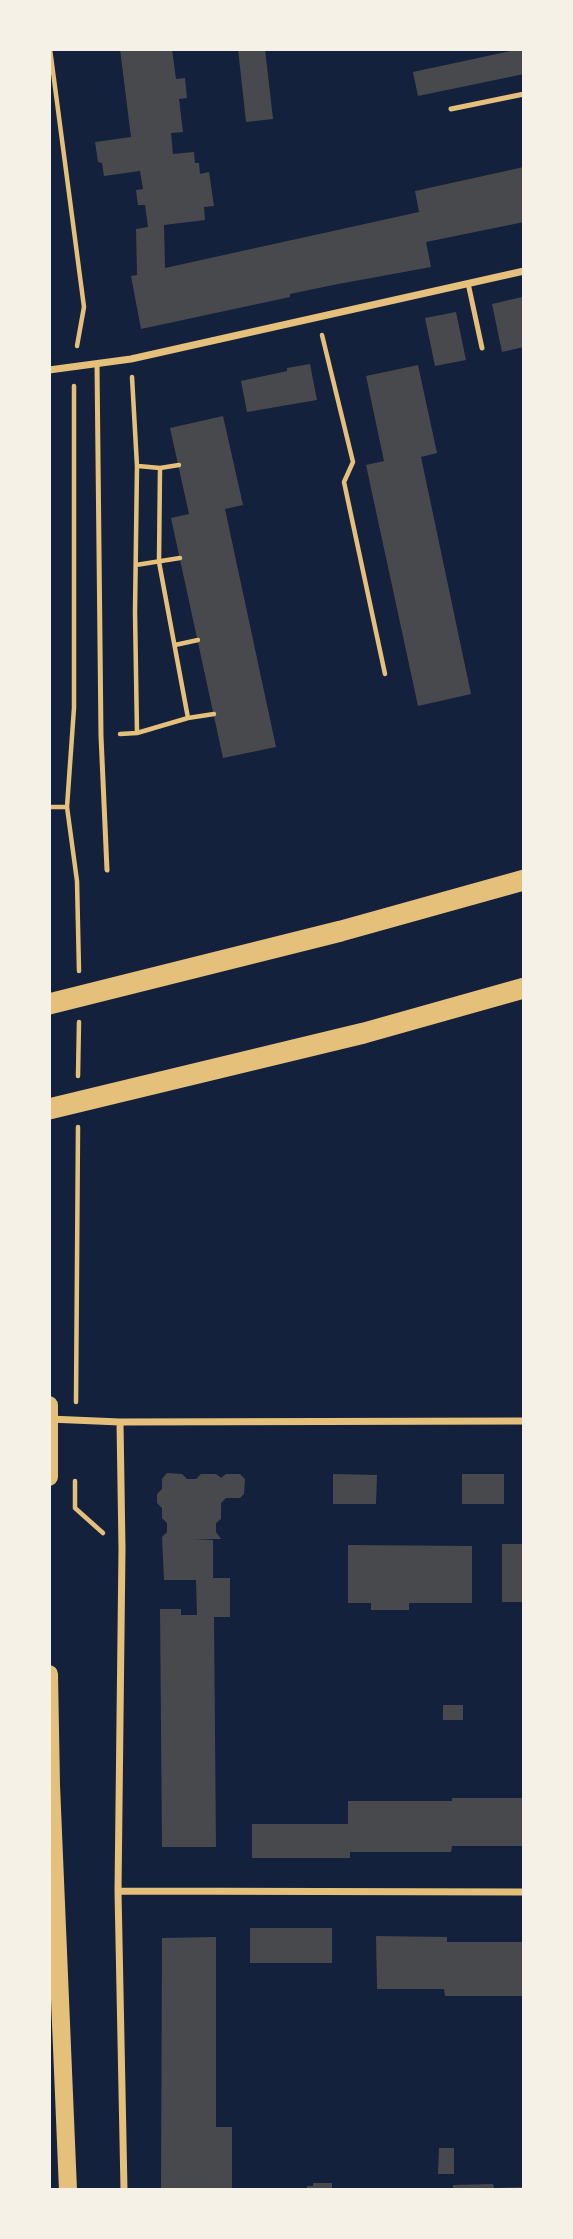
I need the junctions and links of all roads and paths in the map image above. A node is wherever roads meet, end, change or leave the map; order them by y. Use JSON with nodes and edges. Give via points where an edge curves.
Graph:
{"nodes":[{"id":1,"x":50,"y":49,"type":"edge"},
{"id":2,"x":524,"y":94,"type":"edge"},
{"id":3,"x":451,"y":109,"type":"dead end"},
{"id":4,"x":524,"y":271,"type":"edge"},
{"id":5,"x":468,"y":283,"type":"junction"},
{"id":6,"x":318,"y":316,"type":"junction"},
{"id":7,"x":482,"y":348,"type":"dead end"},
{"id":8,"x":131,"y":359,"type":"junction"},
{"id":9,"x":97,"y":364,"type":"junction"},
{"id":10,"x":74,"y":367,"type":"junction"},
{"id":11,"x":49,"y":370,"type":"edge"},
{"id":12,"x":178,"y":465,"type":"dead end"},
{"id":13,"x":137,"y":466,"type":"junction"},
{"id":14,"x":159,"y":468,"type":"junction"},
{"id":15,"x":180,"y":558,"type":"dead end"},
{"id":16,"x":159,"y":562,"type":"junction"},
{"id":17,"x":136,"y":565,"type":"junction"},
{"id":18,"x":198,"y":640,"type":"dead end"},
{"id":19,"x":175,"y":645,"type":"junction"},
{"id":20,"x":385,"y":674,"type":"dead end"},
{"id":21,"x":214,"y":714,"type":"dead end"},
{"id":22,"x":188,"y":719,"type":"junction"},
{"id":23,"x":137,"y":733,"type":"junction"},
{"id":24,"x":102,"y":736,"type":"junction"},
{"id":25,"x":49,"y":807,"type":"edge"},
{"id":26,"x":67,"y":807,"type":"junction"},
{"id":27,"x":107,"y":870,"type":"dead end"},
{"id":28,"x":524,"y":880,"type":"edge"},
{"id":29,"x":79,"y":981,"type":"dead end"},
{"id":30,"x":524,"y":988,"type":"edge"},
{"id":31,"x":49,"y":1004,"type":"edge"},
{"id":32,"x":79,"y":1020,"type":"dead end"},
{"id":33,"x":78,"y":1087,"type":"dead end"},
{"id":34,"x":49,"y":1110,"type":"edge"},
{"id":35,"x":78,"y":1127,"type":"dead end"},
{"id":36,"x":49,"y":1405,"type":"edge"},
{"id":37,"x":49,"y":1419,"type":"edge"},
{"id":38,"x":75,"y":1420,"type":"junction"},
{"id":39,"x":524,"y":1421,"type":"edge"},
{"id":40,"x":120,"y":1422,"type":"junction"},
{"id":41,"x":49,"y":1434,"type":"edge"},
{"id":42,"x":75,"y":1470,"type":"dead end"},
{"id":43,"x":49,"y":1477,"type":"edge"},
{"id":44,"x":122,"y":1549,"type":"junction"},
{"id":45,"x":49,"y":1674,"type":"edge"},
{"id":46,"x":50,"y":1784,"type":"edge"},
{"id":47,"x":118,"y":1891,"type":"junction"},
{"id":48,"x":524,"y":1892,"type":"edge"},
{"id":49,"x":55,"y":1974,"type":"edge"},
{"id":50,"x":68,"y":2190,"type":"edge"},
{"id":51,"x":124,"y":2190,"type":"edge"}],
"edges":[{"from":1,"to":10,"type":"path","via":[[84,307]]},
{"from":2,"to":3,"type":"lane"},
{"from":4,"to":5,"type":"street"},
{"from":5,"to":6,"type":"street"},
{"from":5,"to":7,"type":"lane"},
{"from":6,"to":8,"type":"street"},
{"from":6,"to":20,"type":"path","via":[[353,462],[344,482]]},
{"from":8,"to":9,"type":"street"},
{"from":8,"to":13,"type":"path"},
{"from":9,"to":10,"type":"street"},
{"from":9,"to":24,"type":"lane"},
{"from":10,"to":11,"type":"street"},
{"from":10,"to":26,"type":"path","via":[[74,708]]},
{"from":12,"to":14,"type":"path"},
{"from":13,"to":14,"type":"path"},
{"from":13,"to":17,"type":"path"},
{"from":14,"to":16,"type":"path"},
{"from":15,"to":16,"type":"path"},
{"from":16,"to":17,"type":"path"},
{"from":16,"to":19,"type":"path"},
{"from":17,"to":23,"type":"path"},
{"from":18,"to":19,"type":"path"},
{"from":19,"to":22,"type":"path"},
{"from":21,"to":22,"type":"path"},
{"from":22,"to":23,"type":"path"},
{"from":23,"to":24,"type":"path"},
{"from":24,"to":27,"type":"lane"},
{"from":25,"to":26,"type":"path"},
{"from":26,"to":29,"type":"path","via":[[77,881]]},
{"from":28,"to":31,"type":"highway"},
{"from":30,"to":34,"type":"highway","via":[[364,1033]]},
{"from":32,"to":33,"type":"path"},
{"from":35,"to":38,"type":"path"},
{"from":36,"to":37,"type":"main road"},
{"from":37,"to":38,"type":"street"},
{"from":37,"to":41,"type":"main road"},
{"from":38,"to":40,"type":"street"},
{"from":39,"to":40,"type":"street"},
{"from":40,"to":44,"type":"street"},
{"from":41,"to":43,"type":"main road"},
{"from":42,"to":44,"type":"path","via":[[75,1508]]},
{"from":44,"to":47,"type":"street"},
{"from":45,"to":46,"type":"main road"},
{"from":46,"to":49,"type":"main road"},
{"from":47,"to":48,"type":"street"},
{"from":47,"to":51,"type":"street"},
{"from":49,"to":50,"type":"main road"}]}
